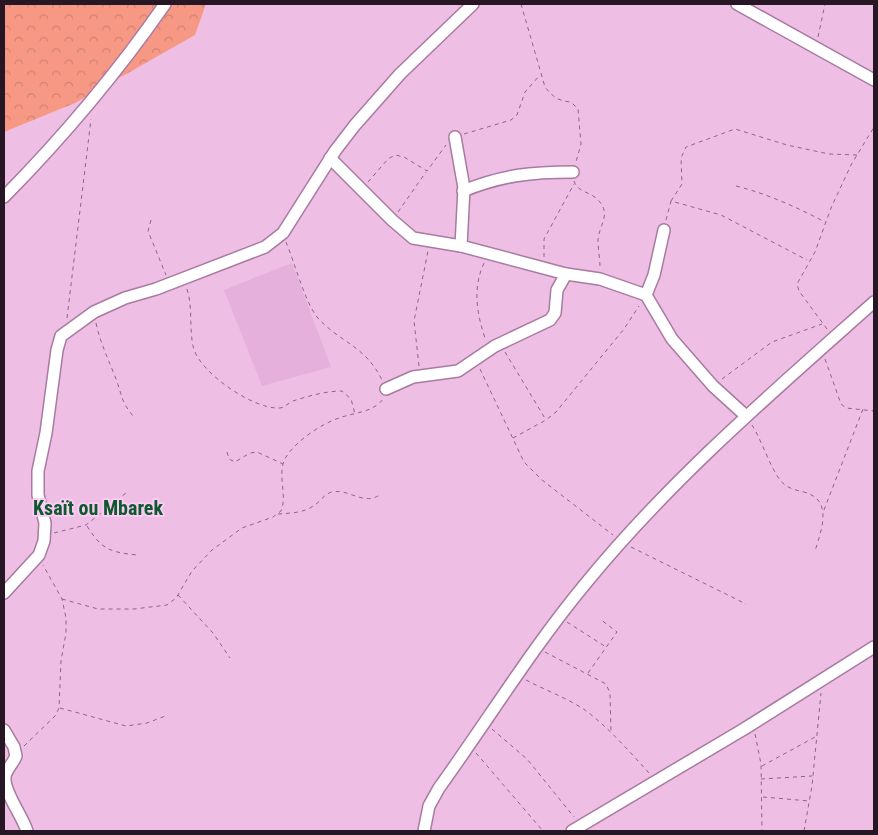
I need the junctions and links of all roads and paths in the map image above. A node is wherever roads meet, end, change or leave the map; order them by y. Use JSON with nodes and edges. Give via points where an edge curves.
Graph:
{"nodes":[{"id":1,"x":165,"y":4,"type":"edge"},
{"id":2,"x":473,"y":4,"type":"edge"},
{"id":3,"x":520,"y":4,"type":"edge"},
{"id":4,"x":737,"y":4,"type":"edge"},
{"id":5,"x":825,"y":4,"type":"edge"},
{"id":6,"x":815,"y":48,"type":"junction"},
{"id":7,"x":874,"y":80,"type":"edge"},
{"id":8,"x":91,"y":119,"type":"dead end"},
{"id":9,"x":874,"y":127,"type":"edge"},
{"id":10,"x":455,"y":137,"type":"dead end"},
{"id":11,"x":858,"y":155,"type":"junction"},
{"id":12,"x":330,"y":158,"type":"junction"},
{"id":13,"x":427,"y":172,"type":"dead end"},
{"id":14,"x":574,"y":178,"type":"junction"},
{"id":15,"x":736,"y":186,"type":"dead end"},
{"id":16,"x":463,"y":191,"type":"junction"},
{"id":17,"x":4,"y":197,"type":"edge"},
{"id":18,"x":672,"y":201,"type":"junction"},
{"id":19,"x":150,"y":220,"type":"dead end"},
{"id":20,"x":392,"y":220,"type":"junction"},
{"id":21,"x":825,"y":222,"type":"junction"},
{"id":22,"x":664,"y":230,"type":"joint"},
{"id":23,"x":283,"y":232,"type":"junction"},
{"id":24,"x":430,"y":241,"type":"junction"},
{"id":25,"x":461,"y":246,"type":"junction"},
{"id":26,"x":489,"y":254,"type":"junction"},
{"id":27,"x":808,"y":261,"type":"junction"},
{"id":28,"x":540,"y":268,"type":"junction"},
{"id":29,"x":566,"y":274,"type":"junction"},
{"id":30,"x":184,"y":279,"type":"junction"},
{"id":31,"x":600,"y":279,"type":"junction"},
{"id":32,"x":170,"y":284,"type":"junction"},
{"id":33,"x":646,"y":295,"type":"junction"},
{"id":34,"x":874,"y":302,"type":"edge"},
{"id":35,"x":94,"y":312,"type":"junction"},
{"id":36,"x":823,"y":324,"type":"junction"},
{"id":37,"x":65,"y":331,"type":"junction"},
{"id":38,"x":834,"y":338,"type":"junction"},
{"id":39,"x":494,"y":346,"type":"junction"},
{"id":40,"x":822,"y":349,"type":"junction"},
{"id":41,"x":475,"y":359,"type":"junction"},
{"id":42,"x":422,"y":376,"type":"junction"},
{"id":43,"x":713,"y":386,"type":"junction"},
{"id":44,"x":386,"y":389,"type":"junction"},
{"id":45,"x":863,"y":409,"type":"junction"},
{"id":46,"x":874,"y":411,"type":"edge"},
{"id":47,"x":355,"y":414,"type":"junction"},
{"id":48,"x":133,"y":416,"type":"dead end"},
{"id":49,"x":746,"y":416,"type":"junction"},
{"id":50,"x":546,"y":420,"type":"junction"},
{"id":51,"x":512,"y":439,"type":"junction"},
{"id":52,"x":227,"y":452,"type":"dead end"},
{"id":53,"x":284,"y":464,"type":"junction"},
{"id":54,"x":126,"y":493,"type":"dead end"},
{"id":55,"x":381,"y":494,"type":"dead end"},
{"id":56,"x":824,"y":511,"type":"junction"},
{"id":57,"x":278,"y":514,"type":"junction"},
{"id":58,"x":86,"y":526,"type":"junction"},
{"id":59,"x":46,"y":533,"type":"junction"},
{"id":60,"x":622,"y":542,"type":"junction"},
{"id":61,"x":815,"y":551,"type":"dead end"},
{"id":62,"x":38,"y":555,"type":"junction"},
{"id":63,"x":137,"y":555,"type":"dead end"},
{"id":64,"x":4,"y":593,"type":"edge"},
{"id":65,"x":178,"y":594,"type":"junction"},
{"id":66,"x":62,"y":599,"type":"junction"},
{"id":67,"x":746,"y":604,"type":"dead end"},
{"id":68,"x":559,"y":617,"type":"junction"},
{"id":69,"x":600,"y":619,"type":"dead end"},
{"id":70,"x":874,"y":647,"type":"edge"},
{"id":71,"x":536,"y":648,"type":"junction"},
{"id":72,"x":606,"y":648,"type":"junction"},
{"id":73,"x":230,"y":658,"type":"dead end"},
{"id":74,"x":587,"y":674,"type":"junction"},
{"id":75,"x":516,"y":675,"type":"junction"},
{"id":76,"x":823,"y":679,"type":"junction"},
{"id":77,"x":59,"y":708,"type":"junction"},
{"id":78,"x":168,"y":715,"type":"dead end"},
{"id":79,"x":484,"y":722,"type":"junction"},
{"id":80,"x":752,"y":724,"type":"junction"},
{"id":81,"x":4,"y":730,"type":"edge"},
{"id":82,"x":611,"y":733,"type":"junction"},
{"id":83,"x":816,"y":737,"type":"junction"},
{"id":84,"x":469,"y":746,"type":"junction"},
{"id":85,"x":16,"y":756,"type":"junction"},
{"id":86,"x":761,"y":766,"type":"junction"},
{"id":87,"x":813,"y":776,"type":"junction"},
{"id":88,"x":656,"y":780,"type":"junction"},
{"id":89,"x":761,"y":780,"type":"junction"},
{"id":90,"x":4,"y":783,"type":"edge"},
{"id":91,"x":762,"y":797,"type":"junction"},
{"id":92,"x":810,"y":801,"type":"junction"},
{"id":93,"x":576,"y":829,"type":"edge"},
{"id":94,"x":26,"y":831,"type":"edge"},
{"id":95,"x":424,"y":831,"type":"edge"},
{"id":96,"x":543,"y":831,"type":"edge"},
{"id":97,"x":762,"y":831,"type":"edge"},
{"id":98,"x":804,"y":831,"type":"edge"}],
"edges":[{"from":1,"to":17,"type":"street","via":[[127,60],[75,122]]},
{"from":2,"to":12,"type":"street","via":[[378,99]]},
{"from":3,"to":14,"type":"path","via":[[545,88],[553,97],[561,102],[571,102],[578,109],[581,144]]},
{"from":4,"to":6,"type":"street"},
{"from":5,"to":6,"type":"path"},
{"from":6,"to":7,"type":"street"},
{"from":8,"to":37,"type":"path"},
{"from":9,"to":11,"type":"path"},
{"from":10,"to":16,"type":"street"},
{"from":11,"to":18,"type":"path","via":[[829,154],[787,145],[744,130],[729,130],[686,147],[681,158],[682,184]]},
{"from":11,"to":21,"type":"path"},
{"from":12,"to":20,"type":"street"},
{"from":12,"to":23,"type":"street"},
{"from":13,"to":20,"type":"path"},
{"from":14,"to":16,"type":"street","via":[[522,173],[496,178]]},
{"from":14,"to":28,"type":"path","via":[[544,239]]},
{"from":14,"to":31,"type":"path","via":[[578,188],[596,198],[605,212],[598,241]]},
{"from":15,"to":21,"type":"path","via":[[794,205]]},
{"from":16,"to":25,"type":"street"},
{"from":18,"to":22,"type":"path"},
{"from":18,"to":27,"type":"path","via":[[721,214]]},
{"from":19,"to":32,"type":"path","via":[[148,231]]},
{"from":20,"to":24,"type":"street","via":[[413,238]]},
{"from":21,"to":27,"type":"path","via":[[815,252]]},
{"from":22,"to":33,"type":"street"},
{"from":23,"to":30,"type":"street","via":[[257,251]]},
{"from":23,"to":44,"type":"path","via":[[316,316],[364,353]]},
{"from":24,"to":25,"type":"street"},
{"from":24,"to":42,"type":"path","via":[[414,322]]},
{"from":25,"to":26,"type":"street"},
{"from":26,"to":28,"type":"street"},
{"from":26,"to":39,"type":"path","via":[[477,278],[476,297],[480,322]]},
{"from":27,"to":36,"type":"path","via":[[798,287]]},
{"from":28,"to":29,"type":"street"},
{"from":29,"to":31,"type":"street"},
{"from":29,"to":39,"type":"street","via":[[557,290],[553,317]]},
{"from":30,"to":32,"type":"street"},
{"from":30,"to":47,"type":"path","via":[[192,306],[193,347],[198,359],[229,387],[251,402],[277,408],[283,408],[292,401],[342,391],[351,399]]},
{"from":31,"to":33,"type":"street"},
{"from":32,"to":35,"type":"street"},
{"from":33,"to":43,"type":"street","via":[[672,339]]},
{"from":33,"to":50,"type":"path","via":[[624,330]]},
{"from":34,"to":38,"type":"street"},
{"from":35,"to":37,"type":"street"},
{"from":35,"to":48,"type":"path","via":[[100,344],[116,376],[123,403]]},
{"from":36,"to":38,"type":"path"},
{"from":36,"to":43,"type":"path","via":[[772,342]]},
{"from":37,"to":59,"type":"street","via":[[57,350],[38,471],[38,495]]},
{"from":38,"to":40,"type":"street"},
{"from":39,"to":41,"type":"street"},
{"from":39,"to":50,"type":"path"},
{"from":40,"to":45,"type":"path","via":[[841,404],[846,408]]},
{"from":40,"to":49,"type":"street"},
{"from":41,"to":42,"type":"street","via":[[458,371]]},
{"from":41,"to":51,"type":"path"},
{"from":42,"to":44,"type":"street"},
{"from":43,"to":49,"type":"street"},
{"from":44,"to":47,"type":"path","via":[[377,406]]},
{"from":45,"to":46,"type":"path"},
{"from":45,"to":56,"type":"path"},
{"from":47,"to":53,"type":"path","via":[[330,421],[292,450]]},
{"from":49,"to":56,"type":"path","via":[[780,480],[793,489],[809,493]]},
{"from":49,"to":60,"type":"street","via":[[688,470]]},
{"from":50,"to":51,"type":"path"},
{"from":51,"to":60,"type":"path","via":[[531,470]]},
{"from":52,"to":53,"type":"path","via":[[235,462],[257,452]]},
{"from":53,"to":57,"type":"path","via":[[283,507]]},
{"from":54,"to":58,"type":"path"},
{"from":55,"to":57,"type":"path","via":[[375,499],[368,499],[341,491],[332,492],[309,510]]},
{"from":56,"to":61,"type":"path"},
{"from":57,"to":65,"type":"path","via":[[242,528],[212,550],[192,571]]},
{"from":58,"to":59,"type":"path"},
{"from":58,"to":63,"type":"path","via":[[95,540],[108,549]]},
{"from":59,"to":62,"type":"street"},
{"from":60,"to":67,"type":"path"},
{"from":60,"to":68,"type":"street"},
{"from":62,"to":64,"type":"street"},
{"from":62,"to":66,"type":"path"},
{"from":65,"to":66,"type":"path","via":[[173,602],[162,606],[134,609],[98,609]]},
{"from":65,"to":73,"type":"path"},
{"from":66,"to":77,"type":"path","via":[[66,633]]},
{"from":68,"to":71,"type":"street"},
{"from":68,"to":72,"type":"path"},
{"from":69,"to":72,"type":"path","via":[[617,632]]},
{"from":70,"to":76,"type":"street"},
{"from":71,"to":74,"type":"path"},
{"from":71,"to":75,"type":"street"},
{"from":72,"to":74,"type":"path"},
{"from":74,"to":82,"type":"path","via":[[609,688]]},
{"from":75,"to":79,"type":"street"},
{"from":75,"to":82,"type":"path","via":[[582,709]]},
{"from":76,"to":80,"type":"street"},
{"from":76,"to":83,"type":"path"},
{"from":77,"to":78,"type":"path","via":[[126,726],[142,725]]},
{"from":77,"to":85,"type":"path"},
{"from":79,"to":84,"type":"street"},
{"from":79,"to":93,"type":"path","via":[[527,759]]},
{"from":80,"to":86,"type":"path"},
{"from":80,"to":88,"type":"street"},
{"from":81,"to":85,"type":"street"},
{"from":82,"to":88,"type":"path"},
{"from":83,"to":86,"type":"path"},
{"from":83,"to":87,"type":"path"},
{"from":84,"to":95,"type":"street","via":[[429,806]]},
{"from":84,"to":96,"type":"path"},
{"from":85,"to":90,"type":"street"},
{"from":86,"to":89,"type":"path"},
{"from":87,"to":89,"type":"path"},
{"from":87,"to":92,"type":"path"},
{"from":88,"to":93,"type":"street"},
{"from":89,"to":91,"type":"path"},
{"from":90,"to":94,"type":"street"},
{"from":91,"to":92,"type":"path"},
{"from":91,"to":97,"type":"path"},
{"from":92,"to":98,"type":"path"}]}
